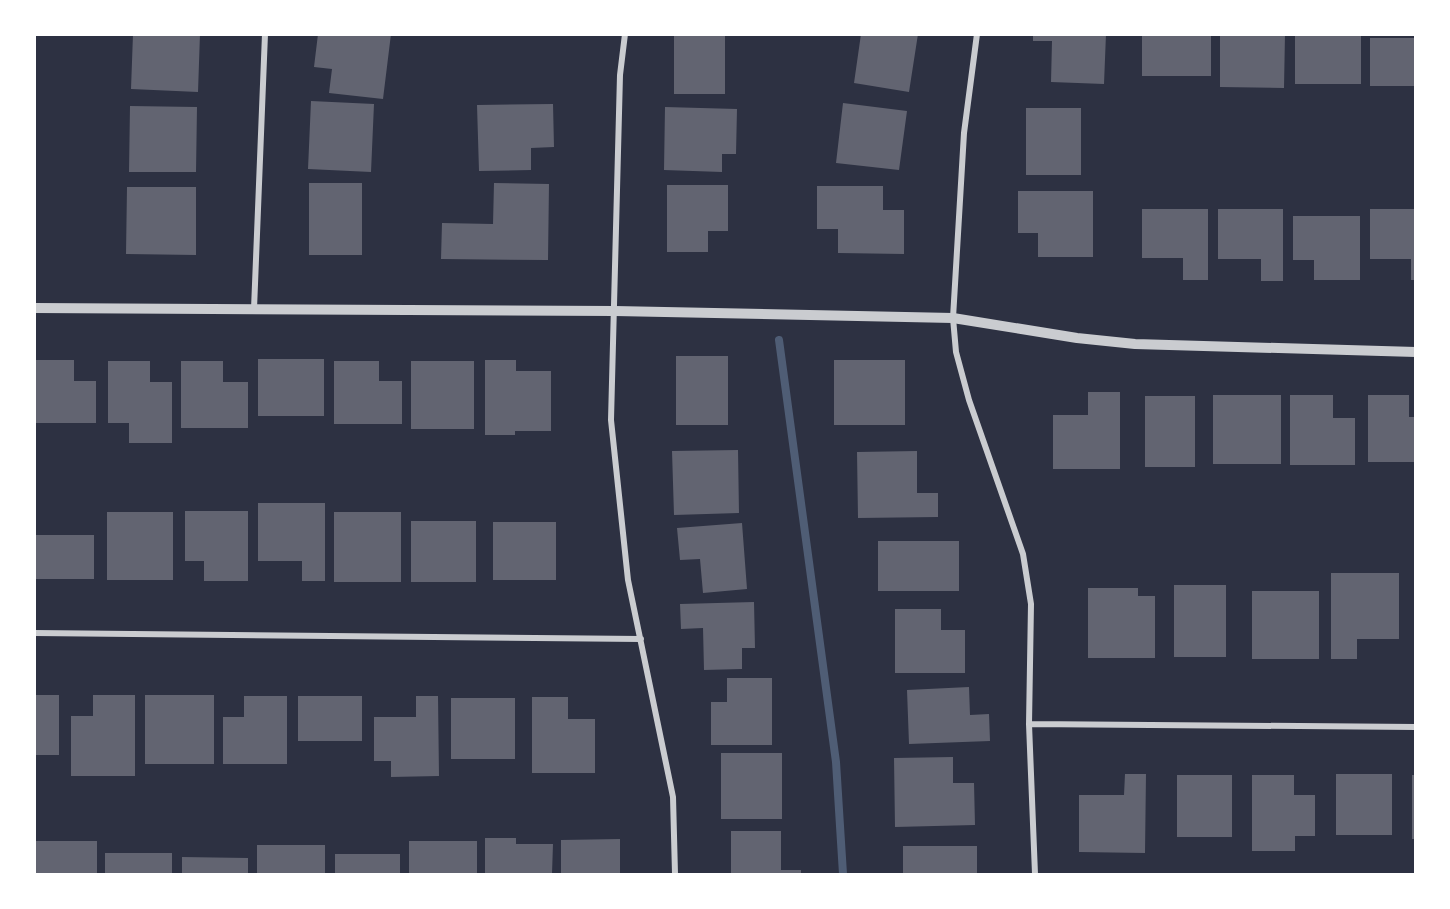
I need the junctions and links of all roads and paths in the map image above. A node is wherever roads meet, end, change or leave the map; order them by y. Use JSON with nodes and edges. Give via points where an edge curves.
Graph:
{"nodes":[{"id":1,"x":265,"y":34,"type":"edge"},
{"id":2,"x":625,"y":34,"type":"edge"},
{"id":3,"x":977,"y":34,"type":"edge"},
{"id":4,"x":34,"y":308,"type":"edge"},
{"id":5,"x":254,"y":309,"type":"junction"},
{"id":6,"x":615,"y":311,"type":"junction"},
{"id":7,"x":953,"y":318,"type":"junction"},
{"id":8,"x":1416,"y":352,"type":"edge"},
{"id":9,"x":34,"y":633,"type":"edge"},
{"id":10,"x":641,"y":639,"type":"junction"},
{"id":11,"x":1029,"y":724,"type":"junction"},
{"id":12,"x":1416,"y":727,"type":"edge"},
{"id":13,"x":675,"y":874,"type":"edge"},
{"id":14,"x":1035,"y":874,"type":"edge"}],
"edges":[{"from":1,"to":5,"type":"street"},
{"from":2,"to":6,"type":"street","via":[[620,75]]},
{"from":3,"to":7,"type":"street","via":[[964,133]]},
{"from":4,"to":5,"type":"street"},
{"from":5,"to":6,"type":"street"},
{"from":6,"to":7,"type":"street"},
{"from":6,"to":10,"type":"street","via":[[611,420],[628,580]]},
{"from":7,"to":8,"type":"street","via":[[1135,344]]},
{"from":7,"to":11,"type":"street","via":[[956,352],[969,400],[1023,554],[1031,604]]},
{"from":9,"to":10,"type":"street"},
{"from":10,"to":13,"type":"street","via":[[673,797]]},
{"from":11,"to":12,"type":"street"},
{"from":11,"to":14,"type":"street"}]}
